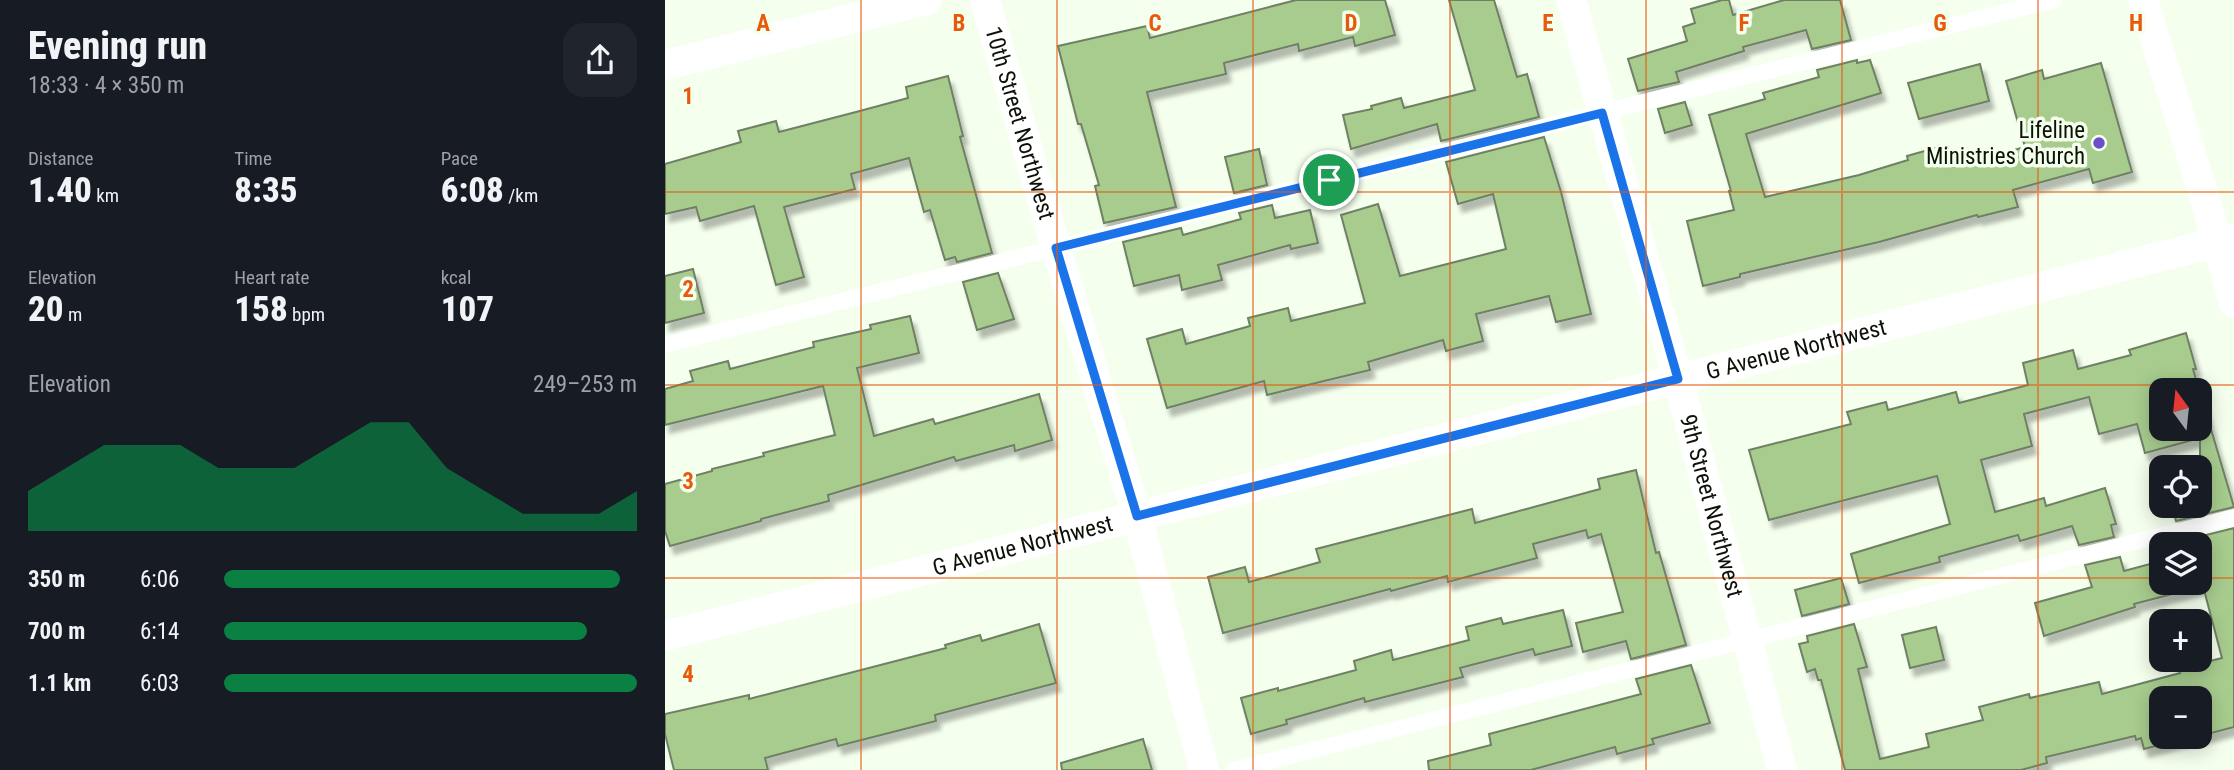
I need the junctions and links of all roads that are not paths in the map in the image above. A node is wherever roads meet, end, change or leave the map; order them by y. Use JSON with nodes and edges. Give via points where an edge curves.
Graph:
{"nodes":[{"id":1,"x":926,"y":0,"type":"edge"},
{"id":2,"x":985,"y":0,"type":"edge"},
{"id":3,"x":1571,"y":0,"type":"edge"},
{"id":4,"x":2054,"y":0,"type":"edge"},
{"id":5,"x":2143,"y":0,"type":"edge"},
{"id":6,"x":665,"y":65,"type":"edge"},
{"id":7,"x":1602,"y":113,"type":"junction"},
{"id":8,"x":2226,"y":240,"type":"edge"},
{"id":9,"x":1056,"y":248,"type":"junction"},
{"id":10,"x":2234,"y":303,"type":"edge"},
{"id":11,"x":665,"y":345,"type":"edge"},
{"id":12,"x":1678,"y":379,"type":"junction"},
{"id":13,"x":1137,"y":516,"type":"junction"},
{"id":14,"x":2234,"y":517,"type":"edge"},
{"id":15,"x":665,"y":636,"type":"edge"},
{"id":16,"x":1747,"y":640,"type":"junction"},
{"id":17,"x":1204,"y":770,"type":"edge"},
{"id":18,"x":1234,"y":770,"type":"edge"},
{"id":19,"x":1782,"y":770,"type":"edge"}],
"edges":[{"from":1,"to":6,"type":"street"},
{"from":2,"to":9,"type":"street","name":"10th Street Northwest"},
{"from":3,"to":7,"type":"street","name":"9th Street Northwest"},
{"from":4,"to":7,"type":"lane"},
{"from":5,"to":8,"type":"street"},
{"from":7,"to":9,"type":"lane"},
{"from":7,"to":12,"type":"street","name":"9th Street Northwest"},
{"from":8,"to":10,"type":"street"},
{"from":8,"to":12,"type":"street","name":"G Avenue Northwest"},
{"from":9,"to":11,"type":"lane"},
{"from":9,"to":13,"type":"street","name":"10th Street Northwest"},
{"from":12,"to":13,"type":"street","name":"G Avenue Northwest"},
{"from":12,"to":16,"type":"street","name":"9th Street Northwest"},
{"from":13,"to":15,"type":"street","name":"G Avenue Northwest"},
{"from":13,"to":17,"type":"street","name":"10th Street Northwest"},
{"from":14,"to":16,"type":"lane"},
{"from":16,"to":18,"type":"lane"},
{"from":16,"to":19,"type":"street","name":"9th Street Northwest"}]}
